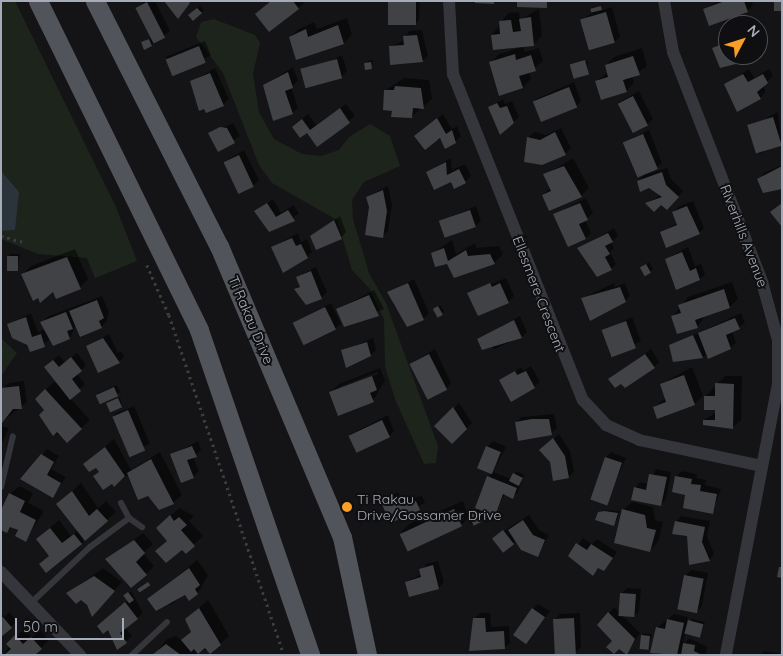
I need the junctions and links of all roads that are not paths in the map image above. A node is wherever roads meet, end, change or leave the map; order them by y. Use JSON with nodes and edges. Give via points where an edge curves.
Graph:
{"nodes":[{"id":1,"x":38,"y":1,"type":"edge"},
{"id":2,"x":95,"y":1,"type":"edge"},
{"id":3,"x":449,"y":1,"type":"edge"},
{"id":4,"x":664,"y":1,"type":"edge"},
{"id":5,"x":780,"y":384,"type":"edge"},
{"id":6,"x":13,"y":436,"type":"dead end"},
{"id":7,"x":760,"y":466,"type":"junction"},
{"id":8,"x":1,"y":487,"type":"edge"},
{"id":9,"x":121,"y":503,"type":"dead end"},
{"id":10,"x":129,"y":518,"type":"junction"},
{"id":11,"x":142,"y":527,"type":"dead end"},
{"id":12,"x":1,"y":572,"type":"edge"},
{"id":13,"x":32,"y":602,"type":"junction"},
{"id":14,"x":167,"y":622,"type":"dead end"},
{"id":15,"x":80,"y":655,"type":"edge"},
{"id":16,"x":132,"y":655,"type":"edge"},
{"id":17,"x":310,"y":655,"type":"edge"},
{"id":18,"x":367,"y":655,"type":"edge"},
{"id":19,"x":726,"y":655,"type":"edge"}],
"edges":[{"from":1,"to":17,"type":"main road","via":[[200,330]]},
{"from":2,"to":18,"type":"main road","name":"Ti Rakau Drive","via":[[219,246],[342,537]]},
{"from":3,"to":7,"type":"street","name":"Ellesmere Crescent","via":[[453,74],[583,400],[606,424],[639,440]]},
{"from":4,"to":5,"type":"street","name":"Riverhills Avenue","via":[[673,52],[772,312]]},
{"from":5,"to":7,"type":"street","name":"Riverhills Avenue"},
{"from":6,"to":8,"type":"lane"},
{"from":7,"to":19,"type":"street","name":"Riverhills Avenue"},
{"from":9,"to":10,"type":"lane"},
{"from":10,"to":11,"type":"lane"},
{"from":10,"to":13,"type":"lane","via":[[90,548]]},
{"from":12,"to":13,"type":"street"},
{"from":13,"to":15,"type":"street"},
{"from":14,"to":16,"type":"lane"}]}
